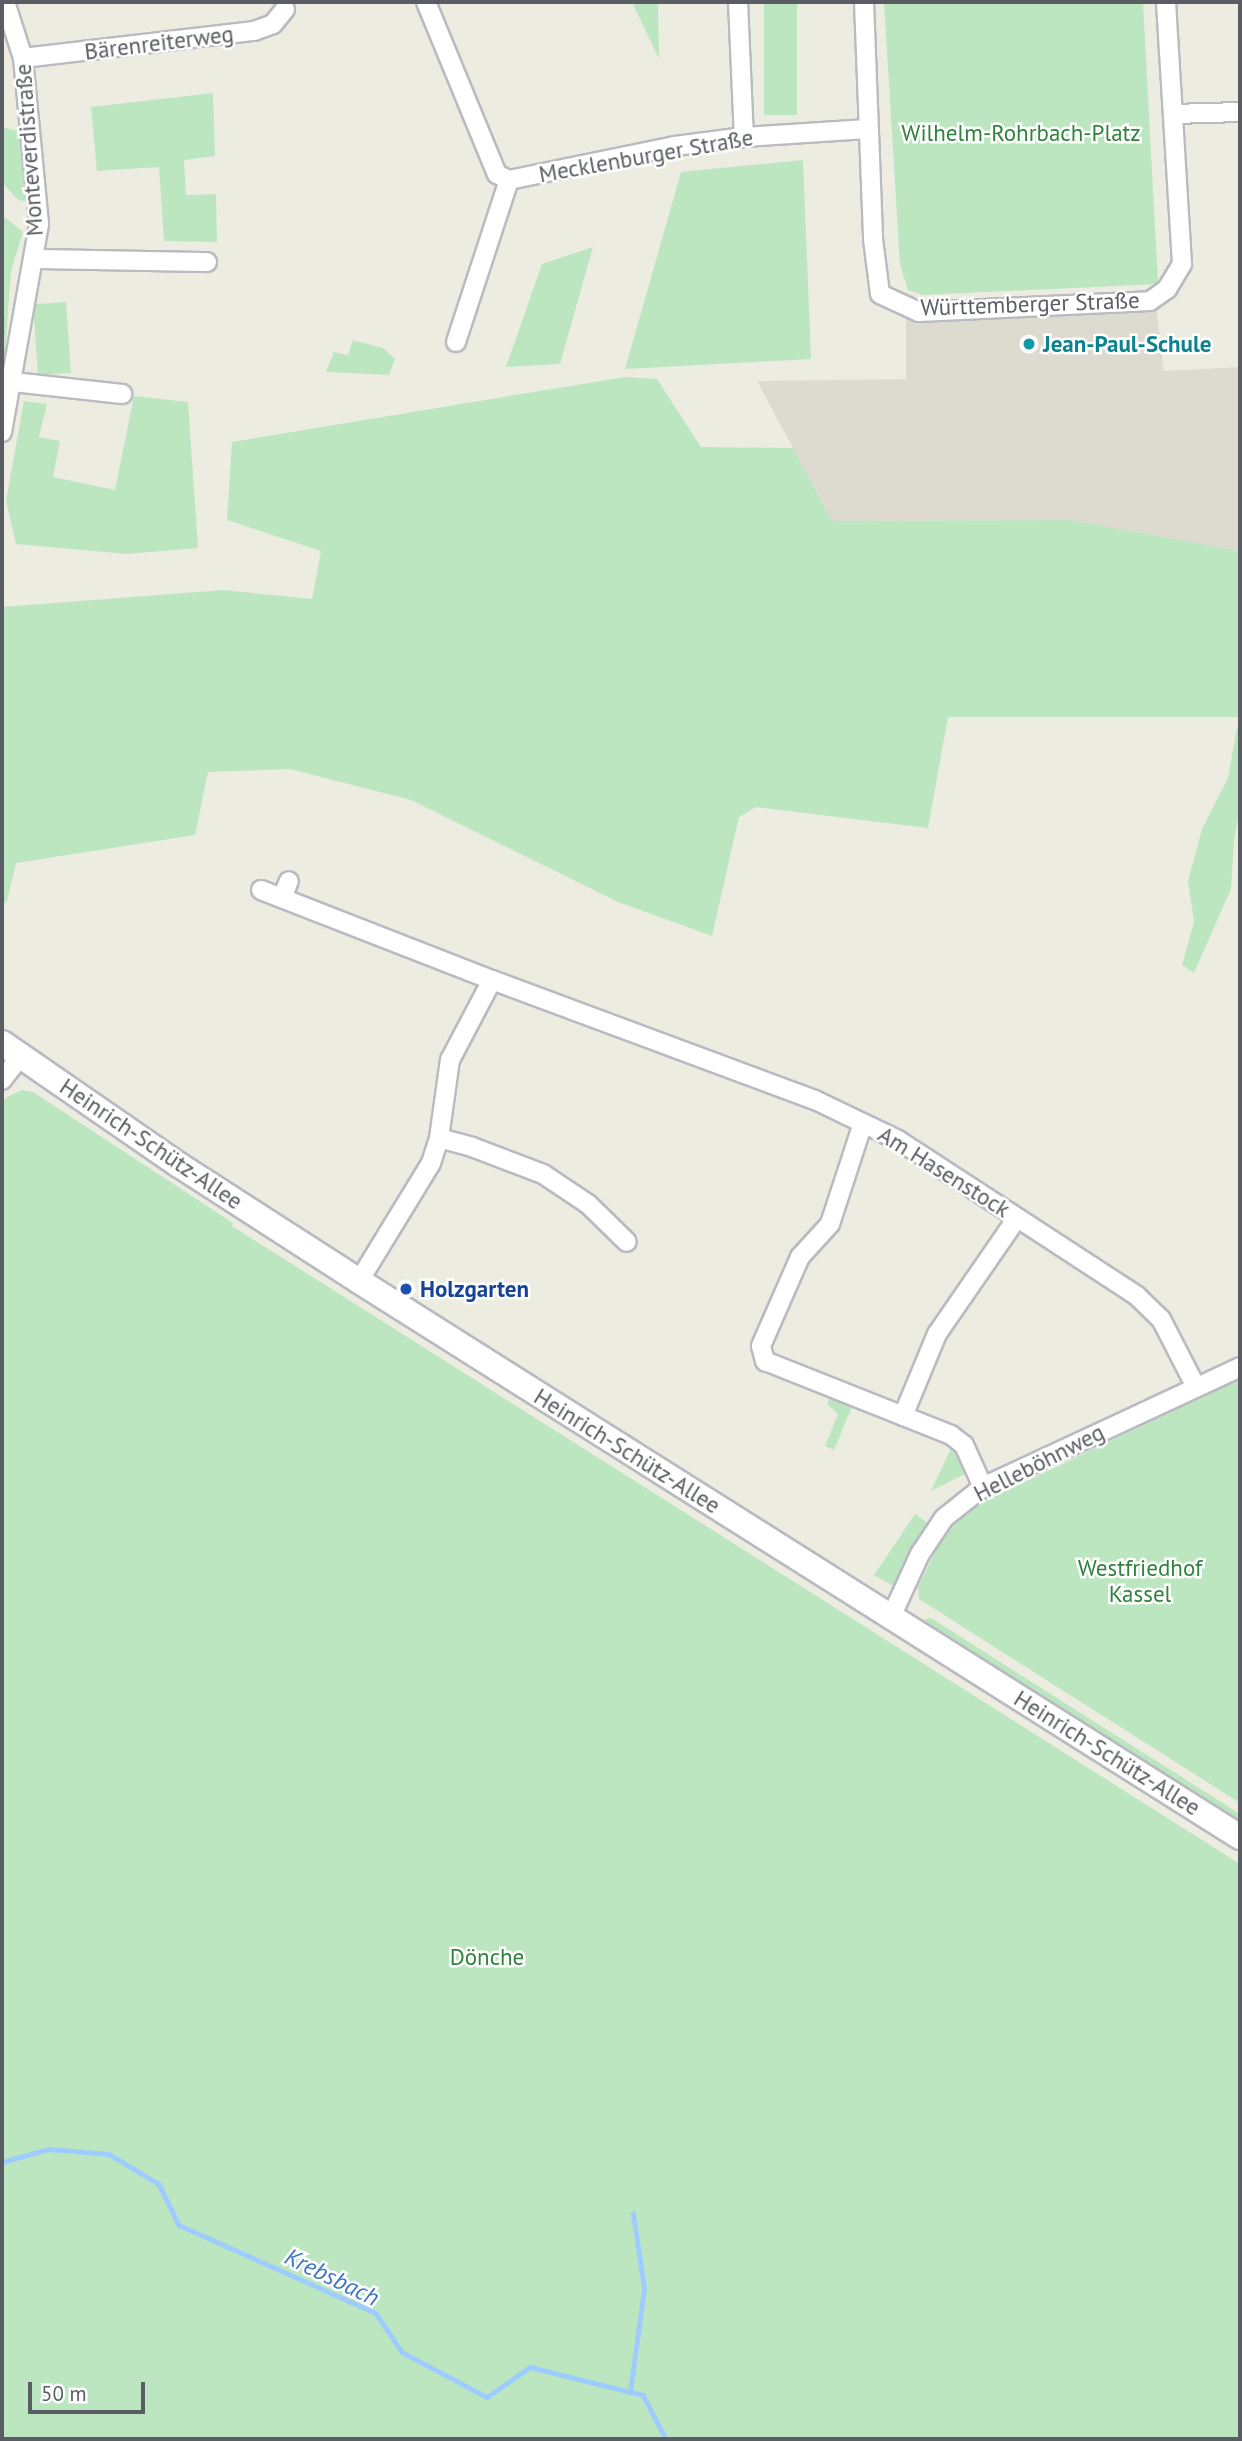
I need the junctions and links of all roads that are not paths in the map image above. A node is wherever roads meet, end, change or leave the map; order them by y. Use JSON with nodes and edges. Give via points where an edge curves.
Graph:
{"nodes":[{"id":1,"x":5,"y":2,"type":"edge"},
{"id":2,"x":426,"y":2,"type":"edge"},
{"id":3,"x":738,"y":2,"type":"edge"},
{"id":4,"x":864,"y":2,"type":"edge"},
{"id":5,"x":1166,"y":2,"type":"edge"},
{"id":6,"x":285,"y":9,"type":"dead end"},
{"id":7,"x":23,"y":58,"type":"junction"},
{"id":8,"x":1240,"y":112,"type":"edge"},
{"id":9,"x":1173,"y":114,"type":"junction"},
{"id":10,"x":868,"y":129,"type":"junction"},
{"id":11,"x":744,"y":136,"type":"junction"},
{"id":12,"x":509,"y":180,"type":"junction"},
{"id":13,"x":34,"y":259,"type":"junction"},
{"id":14,"x":207,"y":262,"type":"dead end"},
{"id":15,"x":456,"y":342,"type":"dead end"},
{"id":16,"x":13,"y":382,"type":"junction"},
{"id":17,"x":121,"y":394,"type":"dead end"},
{"id":18,"x":2,"y":432,"type":"edge"},
{"id":19,"x":289,"y":881,"type":"dead end"},
{"id":20,"x":261,"y":890,"type":"dead end"},
{"id":21,"x":282,"y":898,"type":"junction"},
{"id":22,"x":492,"y":980,"type":"junction"},
{"id":23,"x":11,"y":1050,"type":"edge"},
{"id":24,"x":2,"y":1080,"type":"edge"},
{"id":25,"x":863,"y":1123,"type":"junction"},
{"id":26,"x":439,"y":1138,"type":"junction"},
{"id":27,"x":1017,"y":1218,"type":"junction"},
{"id":28,"x":627,"y":1242,"type":"dead end"},
{"id":29,"x":359,"y":1281,"type":"junction"},
{"id":30,"x":1240,"y":1367,"type":"edge"},
{"id":31,"x":1196,"y":1387,"type":"junction"},
{"id":32,"x":903,"y":1416,"type":"junction"},
{"id":33,"x":983,"y":1487,"type":"junction"},
{"id":34,"x":891,"y":1617,"type":"junction"},
{"id":35,"x":1240,"y":1837,"type":"edge"}],
"edges":[{"from":1,"to":7,"type":"street","name":"Monteverdistraße"},
{"from":2,"to":12,"type":"street","name":"Mecklenburger Straße","via":[[497,174]]},
{"from":3,"to":11,"type":"street"},
{"from":4,"to":10,"type":"street","name":"Württemberger Straße"},
{"from":5,"to":9,"type":"street"},
{"from":6,"to":7,"type":"street","name":"Bärenreiterweg","via":[[273,24],[254,31]]},
{"from":7,"to":13,"type":"street","name":"Monteverdistraße","via":[[39,224]]},
{"from":8,"to":9,"type":"street"},
{"from":9,"to":10,"type":"street","name":"Württemberger Straße","via":[[1182,264],[1167,289],[1150,301],[919,312],[880,294]]},
{"from":10,"to":11,"type":"street","name":"Mecklenburger Straße"},
{"from":11,"to":12,"type":"street","name":"Mecklenburger Straße"},
{"from":12,"to":15,"type":"street","name":"Mecklenburger Straße"},
{"from":13,"to":14,"type":"street","name":"Monteverdistraße"},
{"from":13,"to":16,"type":"street","name":"Monteverdistraße"},
{"from":16,"to":17,"type":"street"},
{"from":16,"to":18,"type":"street","name":"Monteverdistraße"},
{"from":19,"to":21,"type":"street"},
{"from":20,"to":21,"type":"street"},
{"from":21,"to":22,"type":"street"},
{"from":22,"to":25,"type":"street","via":[[815,1100]]},
{"from":22,"to":26,"type":"street","via":[[450,1060]]},
{"from":23,"to":24,"type":"street","name":"Heinrich-Schütz-Allee"},
{"from":23,"to":29,"type":"main road","name":"Heinrich-Schütz-Allee"},
{"from":25,"to":27,"type":"street","name":"Am Hasenstock","via":[[898,1140]]},
{"from":25,"to":32,"type":"street","name":"Am Hasenstock","via":[[830,1224],[800,1256],[761,1346],[765,1361]]},
{"from":26,"to":28,"type":"street","via":[[543,1174],[588,1204]]},
{"from":26,"to":29,"type":"street","via":[[431,1163]]},
{"from":27,"to":31,"type":"street","name":"Am Hasenstock","via":[[1137,1296],[1161,1318]]},
{"from":27,"to":32,"type":"street","name":"Am Hasenstock","via":[[937,1334]]},
{"from":29,"to":34,"type":"main road","name":"Heinrich-Schütz-Allee"},
{"from":30,"to":31,"type":"street","name":"Helleböhnweg"},
{"from":31,"to":33,"type":"street","name":"Helleböhnweg"},
{"from":32,"to":33,"type":"street","name":"Am Hasenstock","via":[[951,1435],[964,1446]]},
{"from":33,"to":34,"type":"street","name":"Helleböhnweg","via":[[944,1518],[920,1554]]},
{"from":34,"to":35,"type":"main road","name":"Heinrich-Schütz-Allee"}]}
